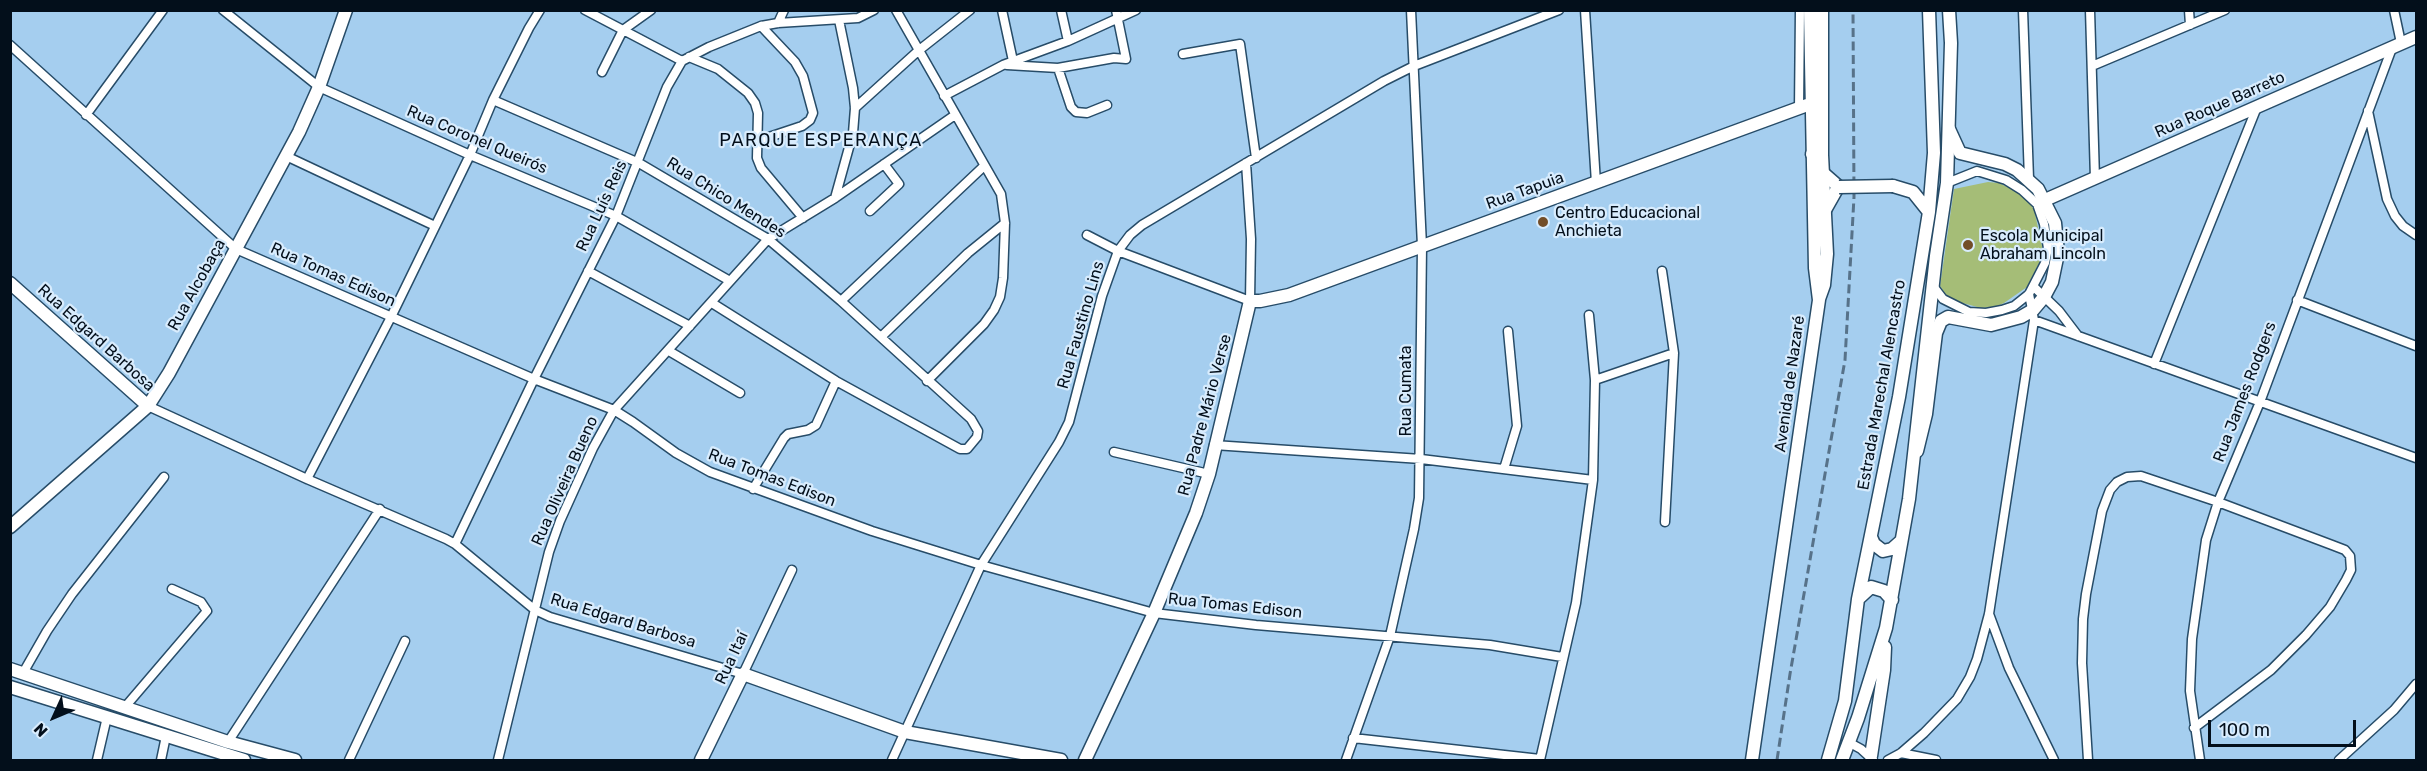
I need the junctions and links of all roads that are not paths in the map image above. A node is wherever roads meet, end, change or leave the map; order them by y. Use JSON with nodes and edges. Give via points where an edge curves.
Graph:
{"nodes":[{"id":1,"x":163,"y":10,"type":"edge"},
{"id":2,"x":223,"y":10,"type":"edge"},
{"id":3,"x":346,"y":10,"type":"edge"},
{"id":4,"x":540,"y":10,"type":"edge"},
{"id":5,"x":585,"y":10,"type":"edge"},
{"id":6,"x":651,"y":10,"type":"edge"},
{"id":7,"x":784,"y":10,"type":"edge"},
{"id":8,"x":874,"y":10,"type":"edge"},
{"id":9,"x":896,"y":10,"type":"edge"},
{"id":10,"x":970,"y":10,"type":"edge"},
{"id":11,"x":1002,"y":10,"type":"edge"},
{"id":12,"x":1061,"y":10,"type":"edge"},
{"id":13,"x":1136,"y":10,"type":"edge"},
{"id":14,"x":1411,"y":10,"type":"edge"},
{"id":15,"x":1559,"y":10,"type":"edge"},
{"id":16,"x":1585,"y":10,"type":"edge"},
{"id":17,"x":1800,"y":10,"type":"edge"},
{"id":18,"x":1810,"y":10,"type":"edge"},
{"id":19,"x":1822,"y":10,"type":"edge"},
{"id":20,"x":1929,"y":10,"type":"edge"},
{"id":21,"x":1949,"y":10,"type":"edge"},
{"id":22,"x":2023,"y":10,"type":"edge"},
{"id":23,"x":2090,"y":10,"type":"edge"},
{"id":24,"x":2189,"y":10,"type":"edge"},
{"id":25,"x":2224,"y":10,"type":"edge"},
{"id":26,"x":2394,"y":10,"type":"edge"},
{"id":27,"x":1117,"y":15,"type":"edge"},
{"id":28,"x":839,"y":20,"type":"junction"},
{"id":29,"x":778,"y":22,"type":"junction"},
{"id":30,"x":2190,"y":25,"type":"junction"},
{"id":31,"x":761,"y":27,"type":"junction"},
{"id":32,"x":623,"y":30,"type":"junction"},
{"id":33,"x":2416,"y":37,"type":"edge"},
{"id":34,"x":1068,"y":40,"type":"junction"},
{"id":35,"x":10,"y":45,"type":"edge"},
{"id":36,"x":2396,"y":46,"type":"junction"},
{"id":37,"x":918,"y":51,"type":"junction"},
{"id":38,"x":1183,"y":54,"type":"dead end"},
{"id":39,"x":686,"y":59,"type":"junction"},
{"id":40,"x":1013,"y":61,"type":"junction"},
{"id":41,"x":1003,"y":65,"type":"junction"},
{"id":42,"x":1413,"y":66,"type":"junction"},
{"id":43,"x":2092,"y":66,"type":"junction"},
{"id":44,"x":1058,"y":68,"type":"junction"},
{"id":45,"x":602,"y":72,"type":"dead end"},
{"id":46,"x":319,"y":87,"type":"junction"},
{"id":47,"x":944,"y":96,"type":"junction"},
{"id":48,"x":493,"y":100,"type":"junction"},
{"id":49,"x":1107,"y":105,"type":"dead end"},
{"id":50,"x":1804,"y":107,"type":"junction"},
{"id":51,"x":2256,"y":107,"type":"junction"},
{"id":52,"x":855,"y":108,"type":"junction"},
{"id":53,"x":2368,"y":111,"type":"junction"},
{"id":54,"x":86,"y":115,"type":"junction"},
{"id":55,"x":955,"y":115,"type":"junction"},
{"id":56,"x":1949,"y":129,"type":"junction"},
{"id":57,"x":757,"y":141,"type":"junction"},
{"id":58,"x":1960,"y":153,"type":"junction"},
{"id":59,"x":1812,"y":154,"type":"junction"},
{"id":60,"x":470,"y":155,"type":"junction"},
{"id":61,"x":286,"y":156,"type":"junction"},
{"id":62,"x":1256,"y":158,"type":"junction"},
{"id":63,"x":639,"y":163,"type":"junction"},
{"id":64,"x":1246,"y":163,"type":"junction"},
{"id":65,"x":884,"y":164,"type":"junction"},
{"id":66,"x":984,"y":167,"type":"junction"},
{"id":67,"x":1977,"y":171,"type":"junction"},
{"id":68,"x":1822,"y":173,"type":"junction"},
{"id":69,"x":2095,"y":178,"type":"junction"},
{"id":70,"x":2029,"y":179,"type":"junction"},
{"id":71,"x":1596,"y":183,"type":"junction"},
{"id":72,"x":1947,"y":183,"type":"junction"},
{"id":73,"x":1838,"y":187,"type":"junction"},
{"id":74,"x":835,"y":198,"type":"junction"},
{"id":75,"x":2041,"y":202,"type":"junction"},
{"id":76,"x":1825,"y":210,"type":"junction"},
{"id":77,"x":870,"y":211,"type":"dead end"},
{"id":78,"x":1929,"y":212,"type":"junction"},
{"id":79,"x":616,"y":216,"type":"junction"},
{"id":80,"x":803,"y":218,"type":"junction"},
{"id":81,"x":1005,"y":223,"type":"junction"},
{"id":82,"x":435,"y":226,"type":"junction"},
{"id":83,"x":2416,"y":235,"type":"edge"},
{"id":84,"x":1087,"y":236,"type":"dead end"},
{"id":85,"x":768,"y":239,"type":"junction"},
{"id":86,"x":1422,"y":246,"type":"junction"},
{"id":87,"x":236,"y":249,"type":"junction"},
{"id":88,"x":1118,"y":251,"type":"junction"},
{"id":89,"x":1662,"y":271,"type":"dead end"},
{"id":90,"x":588,"y":272,"type":"junction"},
{"id":91,"x":730,"y":281,"type":"junction"},
{"id":92,"x":10,"y":283,"type":"edge"},
{"id":93,"x":1933,"y":286,"type":"junction"},
{"id":94,"x":2032,"y":291,"type":"junction"},
{"id":95,"x":2044,"y":297,"type":"junction"},
{"id":96,"x":1819,"y":300,"type":"junction"},
{"id":97,"x":2297,"y":300,"type":"junction"},
{"id":98,"x":841,"y":301,"type":"junction"},
{"id":99,"x":1250,"y":301,"type":"junction"},
{"id":100,"x":712,"y":303,"type":"junction"},
{"id":101,"x":1589,"y":315,"type":"dead end"},
{"id":102,"x":2034,"y":315,"type":"junction"},
{"id":103,"x":391,"y":317,"type":"junction"},
{"id":104,"x":690,"y":326,"type":"junction"},
{"id":105,"x":1508,"y":331,"type":"dead end"},
{"id":106,"x":2078,"y":336,"type":"junction"},
{"id":107,"x":881,"y":337,"type":"junction"},
{"id":108,"x":2415,"y":345,"type":"edge"},
{"id":109,"x":669,"y":351,"type":"junction"},
{"id":110,"x":1674,"y":353,"type":"junction"},
{"id":111,"x":2154,"y":364,"type":"junction"},
{"id":112,"x":534,"y":379,"type":"junction"},
{"id":113,"x":1595,"y":380,"type":"junction"},
{"id":114,"x":836,"y":381,"type":"junction"},
{"id":115,"x":927,"y":381,"type":"junction"},
{"id":116,"x":740,"y":393,"type":"dead end"},
{"id":117,"x":2260,"y":402,"type":"junction"},
{"id":118,"x":148,"y":406,"type":"junction"},
{"id":119,"x":614,"y":410,"type":"junction"},
{"id":120,"x":1214,"y":445,"type":"junction"},
{"id":121,"x":1114,"y":452,"type":"dead end"},
{"id":122,"x":2416,"y":458,"type":"edge"},
{"id":123,"x":1421,"y":459,"type":"junction"},
{"id":124,"x":1913,"y":464,"type":"junction"},
{"id":125,"x":1504,"y":469,"type":"junction"},
{"id":126,"x":1209,"y":474,"type":"junction"},
{"id":127,"x":164,"y":477,"type":"dead end"},
{"id":128,"x":307,"y":479,"type":"junction"},
{"id":129,"x":1593,"y":480,"type":"junction"},
{"id":130,"x":753,"y":489,"type":"junction"},
{"id":131,"x":2218,"y":502,"type":"junction"},
{"id":132,"x":380,"y":509,"type":"junction"},
{"id":133,"x":1665,"y":522,"type":"dead end"},
{"id":134,"x":11,"y":526,"type":"edge"},
{"id":135,"x":1871,"y":537,"type":"junction"},
{"id":136,"x":1901,"y":542,"type":"junction"},
{"id":137,"x":455,"y":544,"type":"junction"},
{"id":138,"x":981,"y":565,"type":"junction"},
{"id":139,"x":792,"y":570,"type":"dead end"},
{"id":140,"x":172,"y":589,"type":"dead end"},
{"id":141,"x":1858,"y":599,"type":"junction"},
{"id":142,"x":1892,"y":600,"type":"junction"},
{"id":143,"x":535,"y":610,"type":"junction"},
{"id":144,"x":1154,"y":613,"type":"junction"},
{"id":145,"x":1989,"y":614,"type":"junction"},
{"id":146,"x":1886,"y":628,"type":"junction"},
{"id":147,"x":1390,"y":636,"type":"junction"},
{"id":148,"x":405,"y":641,"type":"dead end"},
{"id":149,"x":1562,"y":657,"type":"junction"},
{"id":150,"x":10,"y":669,"type":"edge"},
{"id":151,"x":23,"y":674,"type":"junction"},
{"id":152,"x":742,"y":674,"type":"junction"},
{"id":153,"x":2416,"y":684,"type":"edge"},
{"id":154,"x":10,"y":687,"type":"edge"},
{"id":155,"x":125,"y":707,"type":"junction"},
{"id":156,"x":107,"y":717,"type":"junction"},
{"id":157,"x":2194,"y":728,"type":"junction"},
{"id":158,"x":905,"y":732,"type":"junction"},
{"id":159,"x":165,"y":736,"type":"junction"},
{"id":160,"x":1353,"y":738,"type":"junction"},
{"id":161,"x":228,"y":742,"type":"junction"},
{"id":162,"x":1850,"y":743,"type":"junction"},
{"id":163,"x":1901,"y":753,"type":"junction"},
{"id":164,"x":228,"y":758,"type":"edge"},
{"id":165,"x":1872,"y":758,"type":"edge"},
{"id":166,"x":98,"y":760,"type":"edge"},
{"id":167,"x":161,"y":760,"type":"edge"},
{"id":168,"x":244,"y":760,"type":"edge"},
{"id":169,"x":295,"y":760,"type":"edge"},
{"id":170,"x":349,"y":760,"type":"edge"},
{"id":171,"x":498,"y":760,"type":"edge"},
{"id":172,"x":701,"y":760,"type":"edge"},
{"id":173,"x":892,"y":760,"type":"edge"},
{"id":174,"x":1061,"y":760,"type":"edge"},
{"id":175,"x":1085,"y":760,"type":"edge"},
{"id":176,"x":1346,"y":760,"type":"edge"},
{"id":177,"x":1540,"y":760,"type":"edge"},
{"id":178,"x":1752,"y":760,"type":"edge"},
{"id":179,"x":1828,"y":760,"type":"edge"},
{"id":180,"x":1842,"y":760,"type":"edge"},
{"id":181,"x":1888,"y":760,"type":"edge"},
{"id":182,"x":1935,"y":760,"type":"edge"},
{"id":183,"x":2054,"y":760,"type":"edge"},
{"id":184,"x":2088,"y":760,"type":"edge"},
{"id":185,"x":2200,"y":760,"type":"edge"},
{"id":186,"x":2339,"y":760,"type":"edge"}],
"edges":[{"from":1,"to":54,"type":"street"},
{"from":2,"to":46,"type":"street","name":"Rua Coronel Queirós"},
{"from":3,"to":46,"type":"main road","name":"Rua Alcobaça"},
{"from":4,"to":48,"type":"street"},
{"from":5,"to":32,"type":"street"},
{"from":6,"to":32,"type":"street"},
{"from":7,"to":29,"type":"street"},
{"from":8,"to":28,"type":"street","via":[[865,16]]},
{"from":9,"to":37,"type":"street"},
{"from":10,"to":37,"type":"street"},
{"from":11,"to":40,"type":"street"},
{"from":12,"to":34,"type":"street"},
{"from":13,"to":27,"type":"street"},
{"from":14,"to":42,"type":"street","name":"Rua Cumata"},
{"from":15,"to":42,"type":"street","name":"Rua Faustino Lins"},
{"from":16,"to":71,"type":"street"},
{"from":17,"to":50,"type":"street","name":"Avenida de Nazaré"},
{"from":18,"to":50,"type":"main road","name":"Avenida de Nazaré"},
{"from":19,"to":68,"type":"main road"},
{"from":20,"to":78,"type":"main road","name":"Estrada Marechal Alencastro","via":[[1934,153]]},
{"from":21,"to":56,"type":"main road","name":"Estrada Marechal Alencastro"},
{"from":22,"to":70,"type":"street"},
{"from":23,"to":43,"type":"street"},
{"from":24,"to":30,"type":"street"},
{"from":25,"to":30,"type":"street"},
{"from":26,"to":36,"type":"street"},
{"from":27,"to":34,"type":"street"},
{"from":27,"to":44,"type":"street","via":[[1126,59]]},
{"from":28,"to":29,"type":"street"},
{"from":28,"to":52,"type":"street"},
{"from":29,"to":31,"type":"street"},
{"from":30,"to":43,"type":"street"},
{"from":31,"to":39,"type":"street"},
{"from":31,"to":57,"type":"street","via":[[795,62],[813,113],[802,126]]},
{"from":32,"to":39,"type":"street"},
{"from":32,"to":45,"type":"street"},
{"from":33,"to":36,"type":"main road","name":"Rua Roque Barreto"},
{"from":34,"to":40,"type":"street"},
{"from":35,"to":54,"type":"street","name":"Rua Tomas Edison"},
{"from":36,"to":51,"type":"main road","name":"Rua Roque Barreto"},
{"from":36,"to":53,"type":"street","name":"Rua James Rodgers"},
{"from":37,"to":47,"type":"street"},
{"from":37,"to":52,"type":"street"},
{"from":38,"to":62,"type":"street","via":[[1240,44]]},
{"from":39,"to":57,"type":"street","via":[[718,69],[748,93],[758,113]]},
{"from":39,"to":63,"type":"street","name":"Rua Luís Reis","via":[[667,87]]},
{"from":40,"to":41,"type":"street"},
{"from":41,"to":44,"type":"street"},
{"from":41,"to":47,"type":"street"},
{"from":42,"to":62,"type":"street","name":"Rua Faustino Lins"},
{"from":42,"to":86,"type":"street","name":"Rua Cumata"},
{"from":43,"to":69,"type":"street"},
{"from":44,"to":49,"type":"street","via":[[1076,112],[1087,113]]},
{"from":46,"to":60,"type":"street","name":"Rua Coronel Queirós"},
{"from":46,"to":61,"type":"main road","name":"Rua Alcobaça"},
{"from":47,"to":55,"type":"street"},
{"from":48,"to":60,"type":"street"},
{"from":48,"to":63,"type":"street","name":"Rua Chico Mendes"},
{"from":50,"to":59,"type":"main road","name":"Avenida de Nazaré"},
{"from":50,"to":71,"type":"main road","name":"Rua Tapuia"},
{"from":51,"to":69,"type":"main road","name":"Rua Roque Barreto"},
{"from":51,"to":111,"type":"street"},
{"from":52,"to":74,"type":"street","via":[[853,133]]},
{"from":53,"to":83,"type":"street","via":[[2387,199],[2403,226]]},
{"from":53,"to":97,"type":"street","name":"Rua James Rodgers"},
{"from":54,"to":87,"type":"street","name":"Rua Tomas Edison"},
{"from":55,"to":65,"type":"street","name":"Rua Oliveira Bueno"},
{"from":55,"to":66,"type":"street"},
{"from":56,"to":58,"type":"main road"},
{"from":56,"to":72,"type":"main road","name":"Estrada Marechal Alencastro"},
{"from":57,"to":80,"type":"street","via":[[760,168]]},
{"from":58,"to":67,"type":"street"},
{"from":58,"to":70,"type":"main road","via":[[2005,164]]},
{"from":59,"to":68,"type":"main road"},
{"from":59,"to":96,"type":"main road","name":"Avenida de Nazaré"},
{"from":60,"to":79,"type":"street","name":"Rua Coronel Queirós"},
{"from":60,"to":82,"type":"street"},
{"from":61,"to":82,"type":"street"},
{"from":61,"to":87,"type":"main road","name":"Rua Alcobaça"},
{"from":62,"to":64,"type":"street","name":"Rua Faustino Lins"},
{"from":63,"to":79,"type":"street","name":"Rua Luís Reis"},
{"from":63,"to":85,"type":"street","name":"Rua Chico Mendes"},
{"from":64,"to":88,"type":"street","name":"Rua Faustino Lins","via":[[1143,225]]},
{"from":64,"to":99,"type":"street","name":"Rua Padre Mário Verse"},
{"from":65,"to":74,"type":"street","name":"Rua Oliveira Bueno"},
{"from":65,"to":77,"type":"street","via":[[899,184]]},
{"from":66,"to":81,"type":"street","via":[[1001,194]]},
{"from":66,"to":98,"type":"street"},
{"from":67,"to":72,"type":"street"},
{"from":67,"to":75,"type":"street","via":[[2006,180]]},
{"from":68,"to":73,"type":"main road"},
{"from":68,"to":76,"type":"main road"},
{"from":69,"to":75,"type":"main road","name":"Rua Roque Barreto"},
{"from":70,"to":75,"type":"main road"},
{"from":71,"to":86,"type":"main road","name":"Rua Tapuia"},
{"from":72,"to":93,"type":"main road","name":"Estrada Marechal Alencastro"},
{"from":73,"to":76,"type":"main road"},
{"from":73,"to":78,"type":"main road","bridge":true,"via":[[1893,186],[1913,192]]},
{"from":74,"to":80,"type":"street","name":"Rua Oliveira Bueno"},
{"from":75,"to":94,"type":"street","via":[[2048,249]]},
{"from":75,"to":95,"type":"main road","via":[[2055,223],[2058,253],[2052,282]]},
{"from":76,"to":96,"type":"main road","via":[[1827,254]]},
{"from":78,"to":135,"type":"main road","name":"Estrada Marechal Alencastro"},
{"from":79,"to":90,"type":"street","name":"Rua Luís Reis"},
{"from":79,"to":91,"type":"street","name":"Rua Coronel Queirós"},
{"from":80,"to":85,"type":"street","name":"Rua Oliveira Bueno"},
{"from":81,"to":107,"type":"street"},
{"from":81,"to":115,"type":"street","via":[[1003,278],[994,310]]},
{"from":82,"to":103,"type":"street"},
{"from":84,"to":88,"type":"street"},
{"from":85,"to":91,"type":"street","name":"Rua Oliveira Bueno"},
{"from":85,"to":98,"type":"street","name":"Rua Chico Mendes"},
{"from":86,"to":99,"type":"main road","name":"Rua Tapuia","via":[[1289,295]]},
{"from":86,"to":123,"type":"street","name":"Rua Cumata"},
{"from":87,"to":103,"type":"street","name":"Rua Tomas Edison"},
{"from":87,"to":118,"type":"main road","name":"Rua Alcobaça"},
{"from":88,"to":99,"type":"street"},
{"from":88,"to":138,"type":"street","name":"Rua Faustino Lins","via":[[1069,422]]},
{"from":89,"to":110,"type":"street"},
{"from":90,"to":104,"type":"street"},
{"from":90,"to":112,"type":"street","name":"Rua Luís Reis"},
{"from":91,"to":100,"type":"street","name":"Rua Oliveira Bueno"},
{"from":92,"to":118,"type":"main road","name":"Rua Edgard Barbosa"},
{"from":93,"to":94,"type":"street","via":[[1956,307],[1986,313],[2013,306]]},
{"from":93,"to":124,"type":"main road","name":"Estrada Marechal Alencastro"},
{"from":94,"to":95,"type":"street"},
{"from":94,"to":102,"type":"street"},
{"from":95,"to":102,"type":"main road"},
{"from":95,"to":106,"type":"street"},
{"from":96,"to":178,"type":"main road","name":"Avenida de Nazaré"},
{"from":97,"to":108,"type":"street"},
{"from":97,"to":117,"type":"street","name":"Rua James Rodgers"},
{"from":98,"to":107,"type":"street","name":"Rua Chico Mendes"},
{"from":99,"to":120,"type":"main road","name":"Rua Padre Mário Verse"},
{"from":100,"to":104,"type":"street","name":"Rua Oliveira Bueno"},
{"from":100,"to":114,"type":"street"},
{"from":101,"to":113,"type":"street"},
{"from":102,"to":106,"type":"street"},
{"from":102,"to":124,"type":"main road","name":"Estrada Marechal Alencastro","via":[[1991,325],[1948,317],[1941,321],[1924,424]]},
{"from":102,"to":145,"type":"street"},
{"from":103,"to":112,"type":"street","name":"Rua Tomas Edison"},
{"from":103,"to":128,"type":"street"},
{"from":104,"to":109,"type":"street","name":"Rua Oliveira Bueno"},
{"from":105,"to":125,"type":"street","via":[[1516,426]]},
{"from":106,"to":111,"type":"street"},
{"from":107,"to":115,"type":"street","name":"Rua Chico Mendes"},
{"from":109,"to":116,"type":"street"},
{"from":109,"to":119,"type":"street","name":"Rua Oliveira Bueno"},
{"from":110,"to":113,"type":"street"},
{"from":110,"to":133,"type":"street"},
{"from":111,"to":117,"type":"street"},
{"from":112,"to":119,"type":"street","name":"Rua Tomas Edison"},
{"from":112,"to":137,"type":"street","name":"Rua Luís Reis"},
{"from":113,"to":129,"type":"street"},
{"from":114,"to":115,"type":"street","name":"Rua Chico Mendes","via":[[964,450],[977,437],[975,424]]},
{"from":114,"to":130,"type":"street","via":[[816,425],[784,438]]},
{"from":117,"to":122,"type":"street"},
{"from":117,"to":131,"type":"street","name":"Rua James Rodgers"},
{"from":118,"to":128,"type":"street","name":"Rua Edgard Barbosa"},
{"from":118,"to":134,"type":"main road","name":"Rua Alcobaça"},
{"from":119,"to":130,"type":"street","name":"Rua Tomas Edison","via":[[692,464]]},
{"from":119,"to":143,"type":"street","name":"Rua Oliveira Bueno","via":[[560,521]]},
{"from":120,"to":123,"type":"street"},
{"from":120,"to":126,"type":"main road","name":"Rua Padre Mário Verse"},
{"from":121,"to":126,"type":"street"},
{"from":123,"to":125,"type":"street"},
{"from":123,"to":147,"type":"street","name":"Rua Cumata","via":[[1414,529]]},
{"from":124,"to":136,"type":"main road","name":"Estrada Marechal Alencastro"},
{"from":125,"to":129,"type":"street"},
{"from":126,"to":144,"type":"main road","name":"Rua Padre Mário Verse"},
{"from":127,"to":151,"type":"street","via":[[72,594]]},
{"from":128,"to":132,"type":"street","name":"Rua Edgard Barbosa"},
{"from":129,"to":149,"type":"street","via":[[1576,603]]},
{"from":130,"to":138,"type":"street","name":"Rua Tomas Edison"},
{"from":131,"to":157,"type":"street","name":"Rua James Rodgers","via":[[2206,540],[2192,639],[2190,691]]},
{"from":131,"to":157,"type":"street","via":[[2345,550],[2350,556],[2351,570],[2330,607],[2271,670]]},
{"from":131,"to":184,"type":"street","via":[[2141,476],[2127,477],[2110,490],[2096,538],[2083,620]]},
{"from":132,"to":137,"type":"street","name":"Rua Edgard Barbosa"},
{"from":132,"to":161,"type":"street"},
{"from":135,"to":136,"type":"main road","via":[[1883,551]]},
{"from":135,"to":141,"type":"main road","name":"Estrada Marechal Alencastro"},
{"from":136,"to":142,"type":"main road","name":"Estrada Marechal Alencastro"},
{"from":137,"to":143,"type":"street","name":"Rua Edgard Barbosa"},
{"from":138,"to":144,"type":"street","name":"Rua Tomas Edison"},
{"from":138,"to":158,"type":"street","name":"Rua Faustino Lins"},
{"from":139,"to":152,"type":"street","name":"Rua Itaí"},
{"from":140,"to":155,"type":"street","via":[[201,602],[207,611]]},
{"from":141,"to":142,"type":"main road","via":[[1871,587],[1884,591]]},
{"from":141,"to":179,"type":"main road","name":"Estrada Marechal Alencastro","via":[[1845,701]]},
{"from":142,"to":146,"type":"main road","name":"Estrada Marechal Alencastro"},
{"from":143,"to":152,"type":"street","name":"Rua Edgard Barbosa"},
{"from":143,"to":171,"type":"street","name":"Rua Oliveira Bueno"},
{"from":144,"to":147,"type":"street","name":"Rua Tomas Edison"},
{"from":144,"to":175,"type":"main road","name":"Rua Padre Mário Verse"},
{"from":145,"to":163,"type":"street","via":[[1977,659],[1961,692]]},
{"from":145,"to":183,"type":"street","via":[[2017,686]]},
{"from":146,"to":162,"type":"main road","name":"Estrada Marechal Alencastro"},
{"from":146,"to":165,"type":"main road"},
{"from":147,"to":149,"type":"street","name":"Rua Tomas Edison","via":[[1490,645]]},
{"from":147,"to":160,"type":"street","name":"Rua Cumata"},
{"from":148,"to":170,"type":"street"},
{"from":149,"to":177,"type":"street"},
{"from":150,"to":151,"type":"main road"},
{"from":151,"to":155,"type":"main road"},
{"from":152,"to":158,"type":"main road","name":"Rua Edgard Barbosa"},
{"from":152,"to":172,"type":"main road","name":"Rua Itaí"},
{"from":153,"to":186,"type":"street","via":[[2394,710]]},
{"from":154,"to":156,"type":"main road"},
{"from":155,"to":161,"type":"main road"},
{"from":156,"to":159,"type":"main road"},
{"from":156,"to":166,"type":"street"},
{"from":157,"to":185,"type":"street","name":"Rua James Rodgers"},
{"from":158,"to":173,"type":"street","name":"Rua Faustino Lins"},
{"from":158,"to":174,"type":"main road","name":"Rua Edgard Barbosa"},
{"from":159,"to":164,"type":"main road"},
{"from":159,"to":167,"type":"street"},
{"from":160,"to":176,"type":"street","name":"Rua Cumata"},
{"from":160,"to":177,"type":"street"},
{"from":161,"to":169,"type":"main road"},
{"from":162,"to":165,"type":"street"},
{"from":162,"to":180,"type":"main road","name":"Estrada Marechal Alencastro"},
{"from":163,"to":181,"type":"street"},
{"from":163,"to":182,"type":"street"},
{"from":164,"to":168,"type":"main road"}]}
